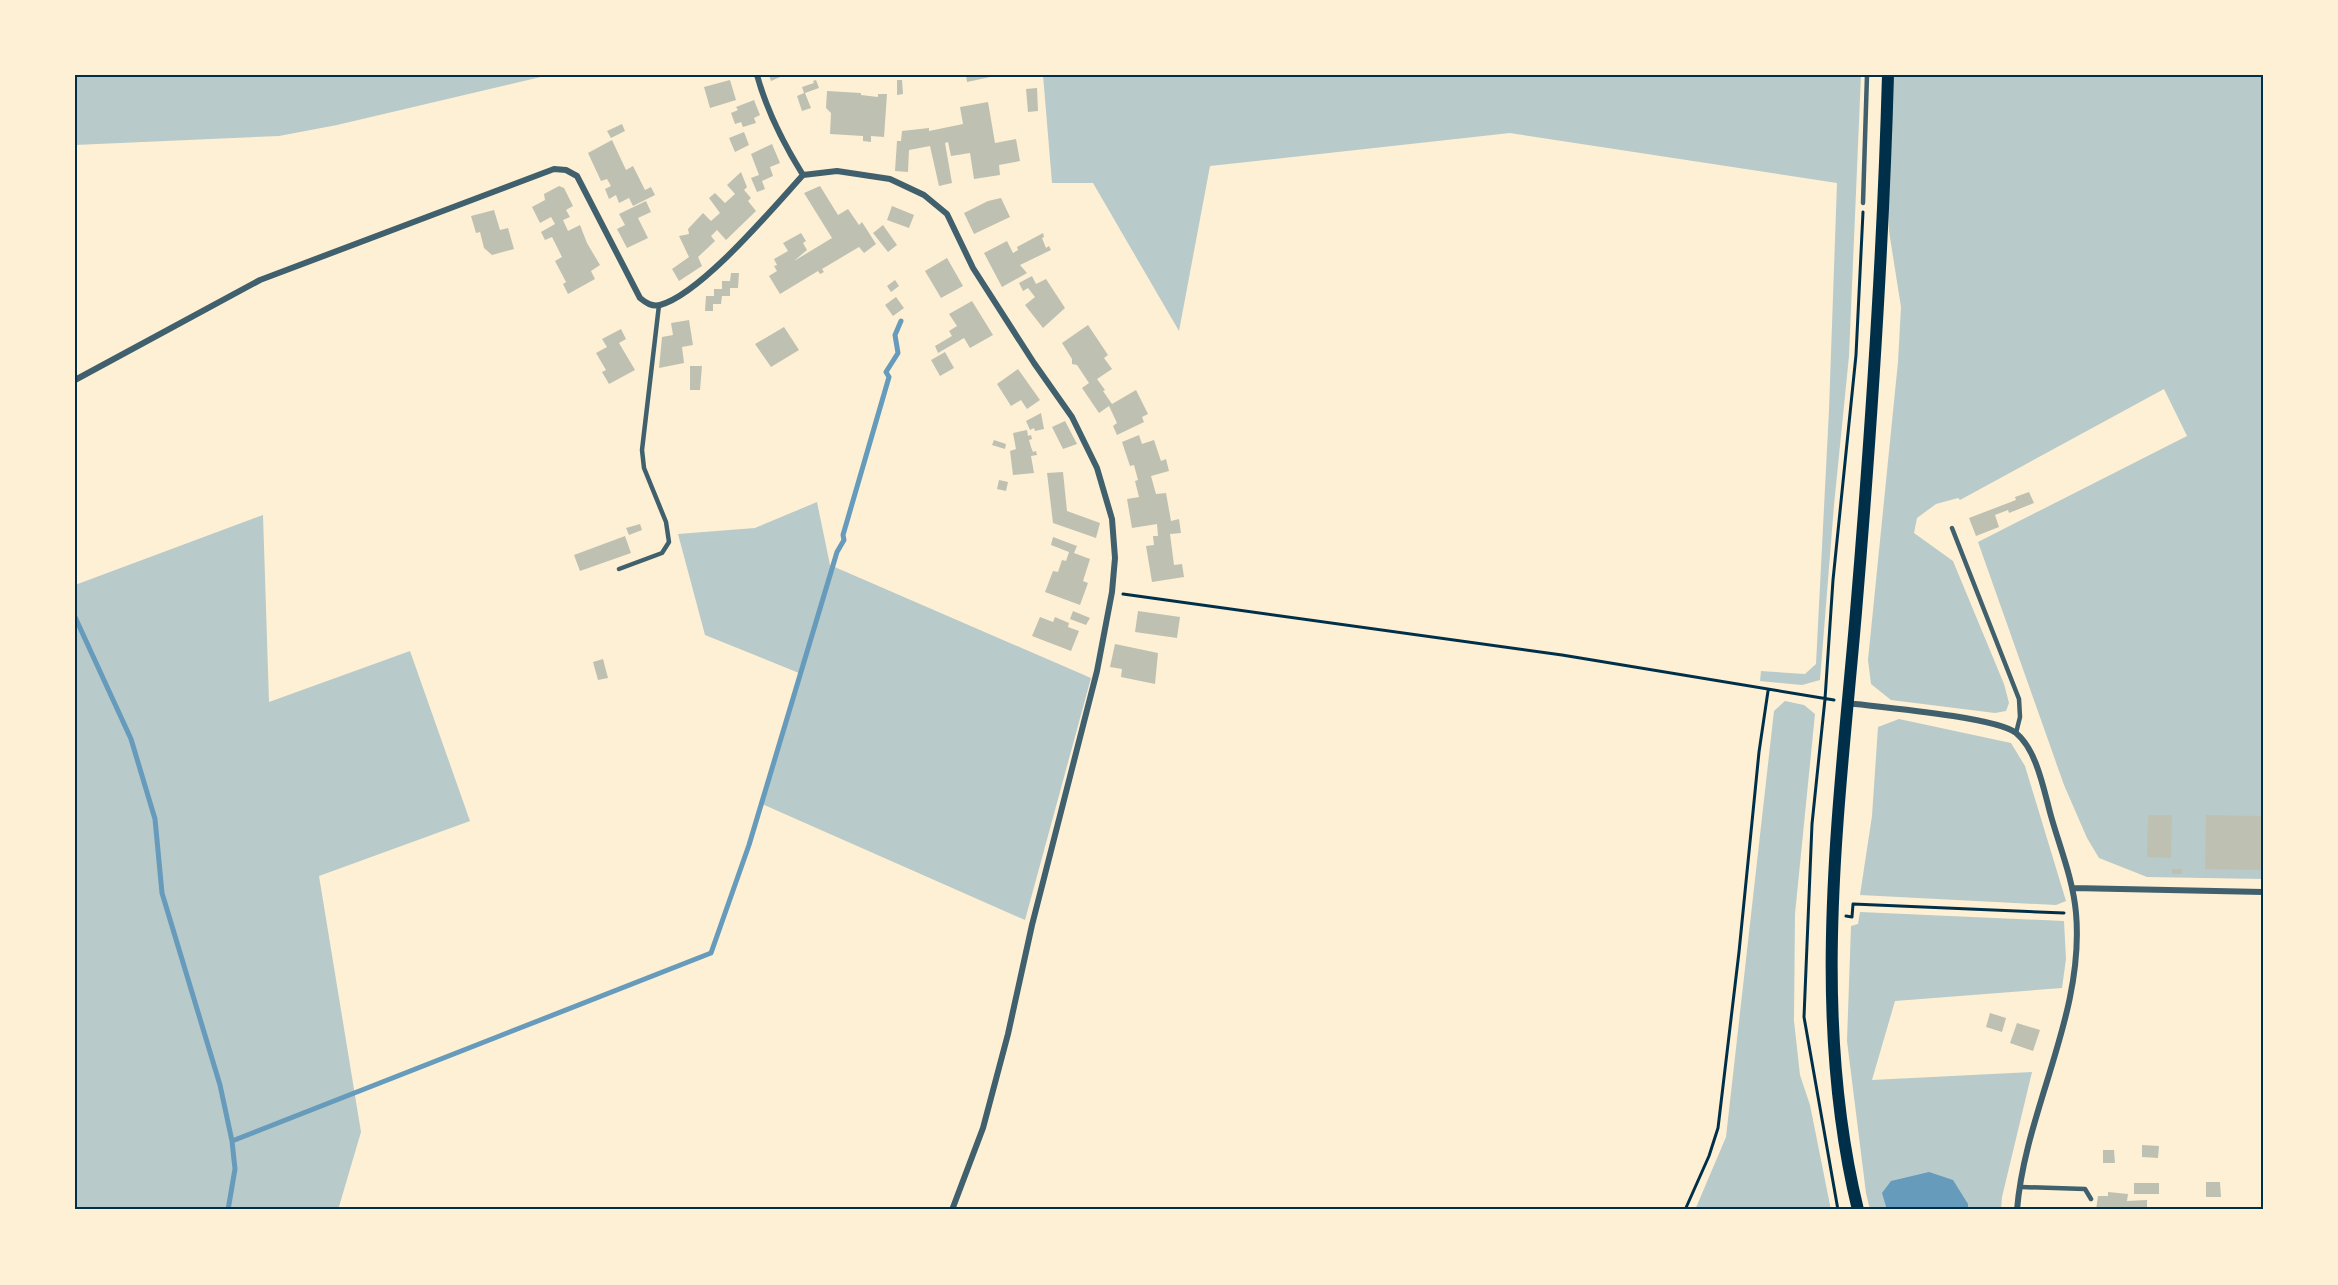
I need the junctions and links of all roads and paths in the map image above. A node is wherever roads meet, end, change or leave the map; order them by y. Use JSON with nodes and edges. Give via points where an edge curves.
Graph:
{"nodes":[{"id":1,"x":758,"y":75,"type":"edge"},
{"id":2,"x":1867,"y":75,"type":"edge"},
{"id":3,"x":1888,"y":75,"type":"edge"},
{"id":4,"x":803,"y":176,"type":"junction"},
{"id":5,"x":1863,"y":203,"type":"joint"},
{"id":6,"x":659,"y":305,"type":"junction"},
{"id":7,"x":75,"y":380,"type":"edge"},
{"id":8,"x":1952,"y":528,"type":"dead end"},
{"id":9,"x":619,"y":569,"type":"dead end"},
{"id":10,"x":1112,"y":592,"type":"junction"},
{"id":11,"x":1768,"y":691,"type":"junction"},
{"id":12,"x":1825,"y":699,"type":"junction"},
{"id":13,"x":1847,"y":703,"type":"junction"},
{"id":14,"x":2016,"y":733,"type":"junction"},
{"id":15,"x":2073,"y":888,"type":"junction"},
{"id":16,"x":2263,"y":892,"type":"edge"},
{"id":17,"x":2076,"y":914,"type":"junction"},
{"id":18,"x":1831,"y":916,"type":"junction"},
{"id":19,"x":2021,"y":1187,"type":"junction"},
{"id":20,"x":2091,"y":1198,"type":"dead end"},
{"id":21,"x":952,"y":1210,"type":"edge"},
{"id":22,"x":1685,"y":1210,"type":"edge"},
{"id":23,"x":1838,"y":1210,"type":"edge"},
{"id":24,"x":1858,"y":1210,"type":"edge"},
{"id":25,"x":2017,"y":1210,"type":"edge"}],
"edges":[{"from":1,"to":4,"type":"street","via":[[765,105]]},
{"from":2,"to":5,"type":"lane"},
{"from":3,"to":13,"type":"main road","via":[[1882,239]]},
{"from":4,"to":6,"type":"street","via":[[704,278]]},
{"from":4,"to":10,"type":"street","via":[[837,171],[890,179],[924,195],[947,214],[973,268],[1071,417],[1097,468],[1112,519]]},
{"from":5,"to":12,"type":"path","via":[[1856,355]]},
{"from":6,"to":7,"type":"street","via":[[649,305],[640,298],[577,176],[554,169],[260,280]]},
{"from":6,"to":9,"type":"lane","via":[[642,450],[644,468],[666,522],[669,542],[662,553]]},
{"from":8,"to":14,"type":"lane","via":[[2019,699]]},
{"from":10,"to":11,"type":"path","via":[[1562,655]]},
{"from":10,"to":21,"type":"street","via":[[1097,671],[1008,1034],[983,1128]]},
{"from":11,"to":12,"type":"path"},
{"from":11,"to":22,"type":"path","via":[[1718,1128]]},
{"from":12,"to":23,"type":"path","via":[[1812,824],[1804,1017]]},
{"from":13,"to":14,"type":"street","via":[[1992,723]]},
{"from":13,"to":18,"type":"main road"},
{"from":14,"to":15,"type":"street","via":[[2035,759]]},
{"from":15,"to":16,"type":"street"},
{"from":15,"to":17,"type":"street"},
{"from":17,"to":18,"type":"path","via":[[1853,904],[1852,916]]},
{"from":17,"to":19,"type":"street","via":[[2076,955],[2069,1001]]},
{"from":18,"to":24,"type":"main road","via":[[1833,1055]]},
{"from":19,"to":20,"type":"lane","via":[[2085,1189]]},
{"from":19,"to":25,"type":"street"}]}
